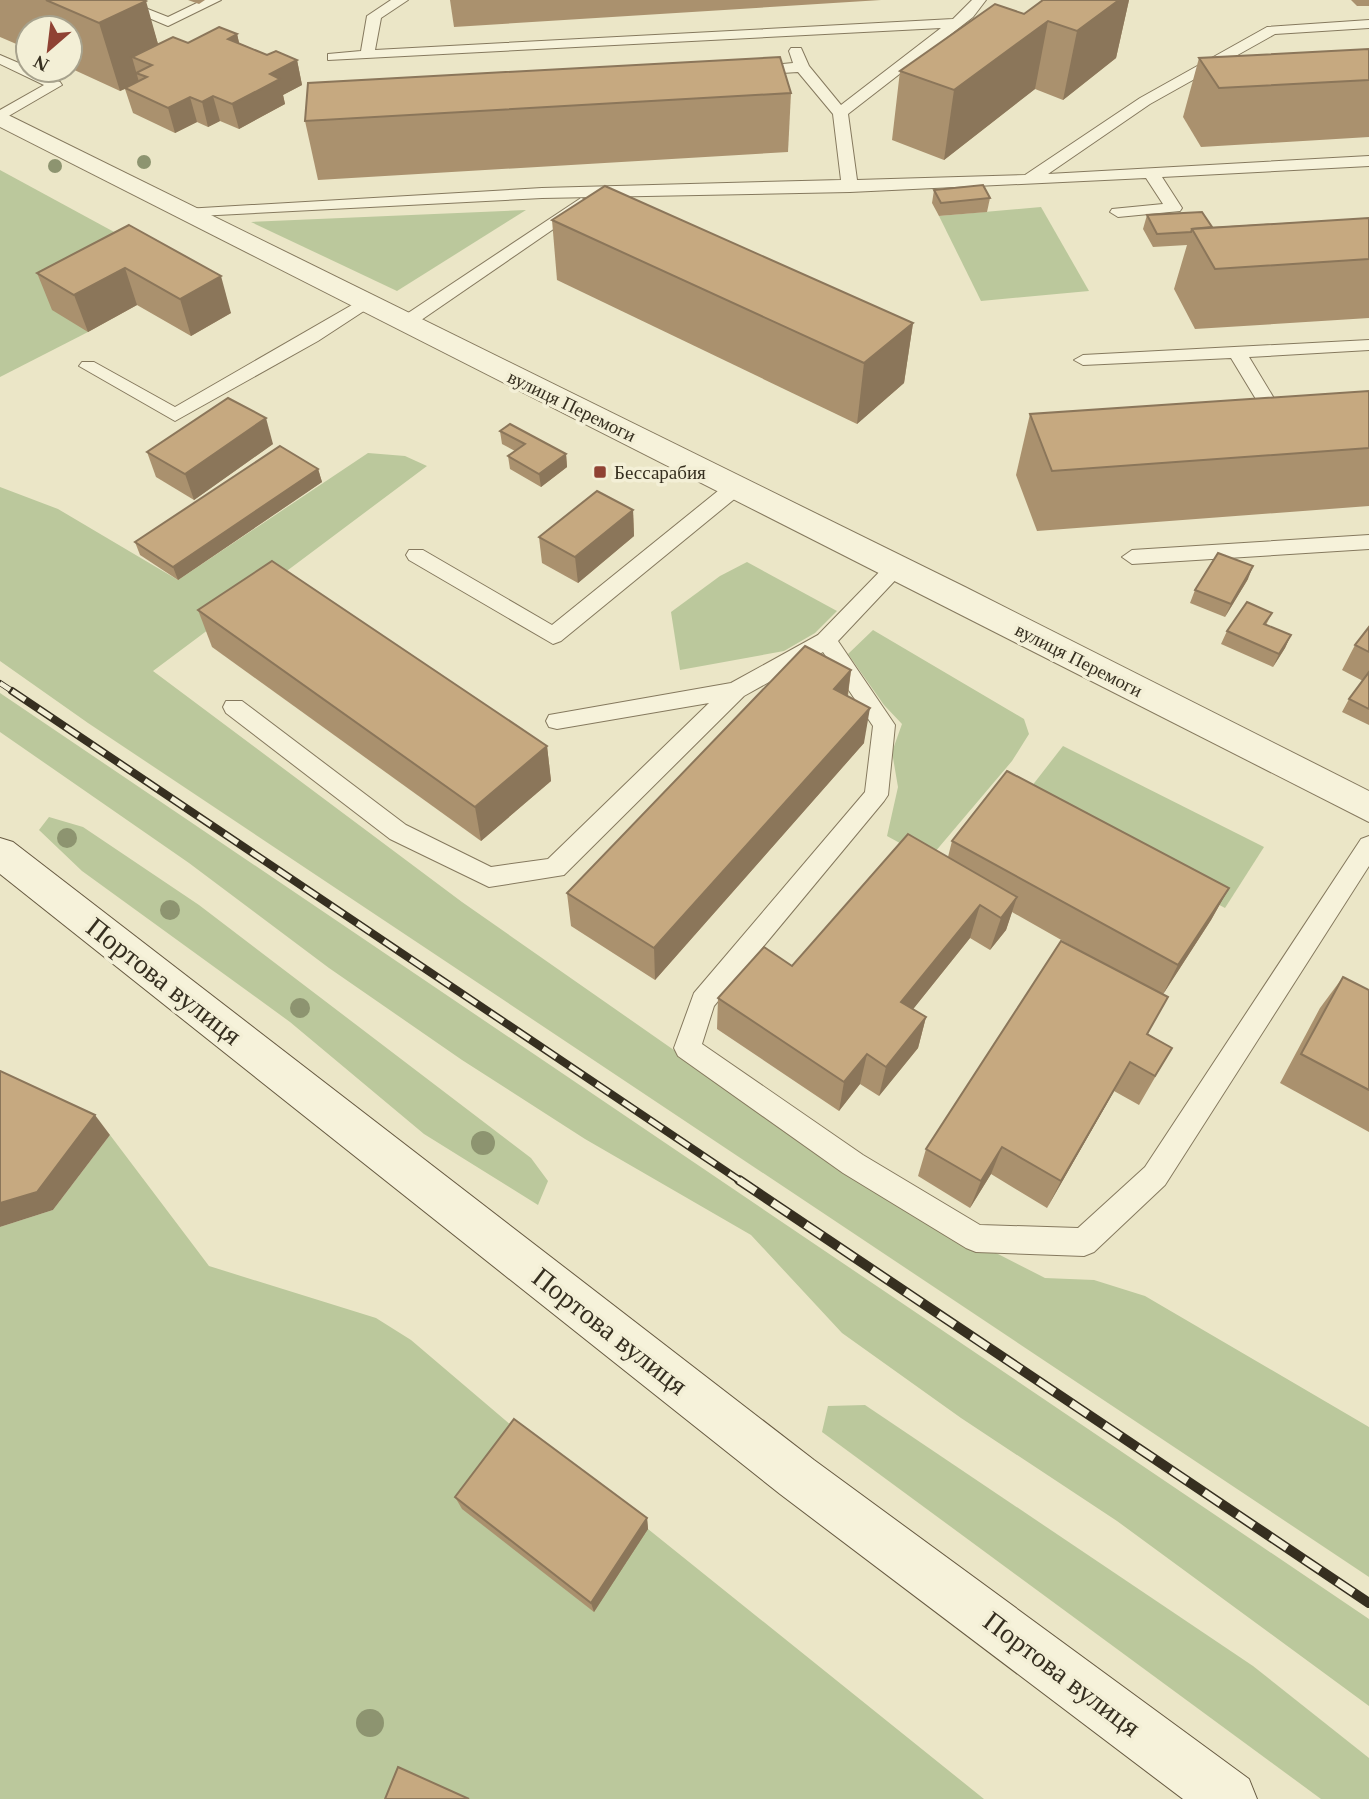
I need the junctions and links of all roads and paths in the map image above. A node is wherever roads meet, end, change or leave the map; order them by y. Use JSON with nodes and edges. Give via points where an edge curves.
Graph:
{"nodes":[{"id":1,"x":113,"y":0,"type":"edge"},
{"id":2,"x":214,"y":0,"type":"edge"},
{"id":3,"x":401,"y":0,"type":"edge"},
{"id":4,"x":979,"y":0,"type":"edge"},
{"id":5,"x":956,"y":23,"type":"junction"},
{"id":6,"x":1369,"y":24,"type":"edge"},
{"id":7,"x":789,"y":32,"type":"junction"},
{"id":8,"x":367,"y":55,"type":"junction"},
{"id":9,"x":333,"y":57,"type":"dead end"},
{"id":10,"x":0,"y":59,"type":"edge"},
{"id":11,"x":802,"y":67,"type":"junction"},
{"id":12,"x":732,"y":72,"type":"edge"},
{"id":13,"x":840,"y":113,"type":"junction"},
{"id":14,"x":0,"y":117,"type":"edge"},
{"id":15,"x":1369,"y":161,"type":"edge"},
{"id":16,"x":1151,"y":173,"type":"junction"},
{"id":17,"x":1028,"y":180,"type":"junction"},
{"id":18,"x":849,"y":187,"type":"junction"},
{"id":19,"x":598,"y":191,"type":"junction"},
{"id":20,"x":1118,"y":212,"type":"dead end"},
{"id":21,"x":185,"y":214,"type":"junction"},
{"id":22,"x":364,"y":303,"type":"junction"},
{"id":23,"x":405,"y":323,"type":"junction"},
{"id":24,"x":1369,"y":345,"type":"edge"},
{"id":25,"x":1237,"y":352,"type":"junction"},
{"id":26,"x":1083,"y":360,"type":"dead end"},
{"id":27,"x":88,"y":366,"type":"dead end"},
{"id":28,"x":1275,"y":415,"type":"edge"},
{"id":29,"x":736,"y":487,"type":"junction"},
{"id":30,"x":1369,"y":542,"type":"edge"},
{"id":31,"x":416,"y":555,"type":"dead end"},
{"id":32,"x":1132,"y":556,"type":"dead end"},
{"id":33,"x":897,"y":567,"type":"junction"},
{"id":34,"x":826,"y":640,"type":"junction"},
{"id":35,"x":736,"y":690,"type":"junction"},
{"id":36,"x":234,"y":707,"type":"dead end"},
{"id":37,"x":557,"y":720,"type":"dead end"},
{"id":38,"x":1369,"y":808,"type":"edge"},
{"id":39,"x":1369,"y":846,"type":"edge"},
{"id":40,"x":0,"y":853,"type":"edge"},
{"id":41,"x":1229,"y":1799,"type":"edge"}],
"edges":[{"from":1,"to":2,"type":"lane","via":[[168,22]]},
{"from":3,"to":8,"type":"lane","via":[[374,16]]},
{"from":4,"to":5,"type":"lane"},
{"from":5,"to":7,"type":"lane"},
{"from":5,"to":13,"type":"lane"},
{"from":6,"to":17,"type":"lane","via":[[1272,30],[1145,101]]},
{"from":7,"to":8,"type":"lane"},
{"from":7,"to":11,"type":"lane"},
{"from":8,"to":9,"type":"lane"},
{"from":10,"to":14,"type":"lane","via":[[55,85]]},
{"from":11,"to":12,"type":"lane"},
{"from":11,"to":13,"type":"lane"},
{"from":13,"to":18,"type":"lane"},
{"from":14,"to":21,"type":"street","name":"вулиця Перемоги"},
{"from":15,"to":16,"type":"lane"},
{"from":16,"to":17,"type":"lane"},
{"from":16,"to":20,"type":"lane","via":[[1174,208]]},
{"from":17,"to":18,"type":"lane"},
{"from":18,"to":19,"type":"lane"},
{"from":19,"to":21,"type":"lane"},
{"from":19,"to":23,"type":"lane"},
{"from":21,"to":22,"type":"street","name":"вулиця Перемоги"},
{"from":22,"to":23,"type":"street","name":"вулиця Перемоги"},
{"from":22,"to":27,"type":"lane","via":[[175,415]]},
{"from":23,"to":29,"type":"street","name":"вулиця Перемоги"},
{"from":24,"to":25,"type":"lane"},
{"from":25,"to":26,"type":"lane"},
{"from":25,"to":28,"type":"lane"},
{"from":29,"to":31,"type":"lane","via":[[553,636]]},
{"from":29,"to":33,"type":"street","name":"вулиця Перемоги"},
{"from":30,"to":32,"type":"lane"},
{"from":33,"to":34,"type":"lane"},
{"from":33,"to":38,"type":"street","name":"вулиця Перемоги"},
{"from":34,"to":35,"type":"lane"},
{"from":34,"to":39,"type":"lane","via":[[884,725],[876,795],[703,1001],[687,1048],[853,1164],[976,1238],[1084,1242],[1155,1176]]},
{"from":35,"to":36,"type":"lane","via":[[555,868],[489,877],[398,832]]},
{"from":35,"to":37,"type":"lane"},
{"from":40,"to":41,"type":"street","name":"Портова вулиця","via":[[797,1477]]}]}
